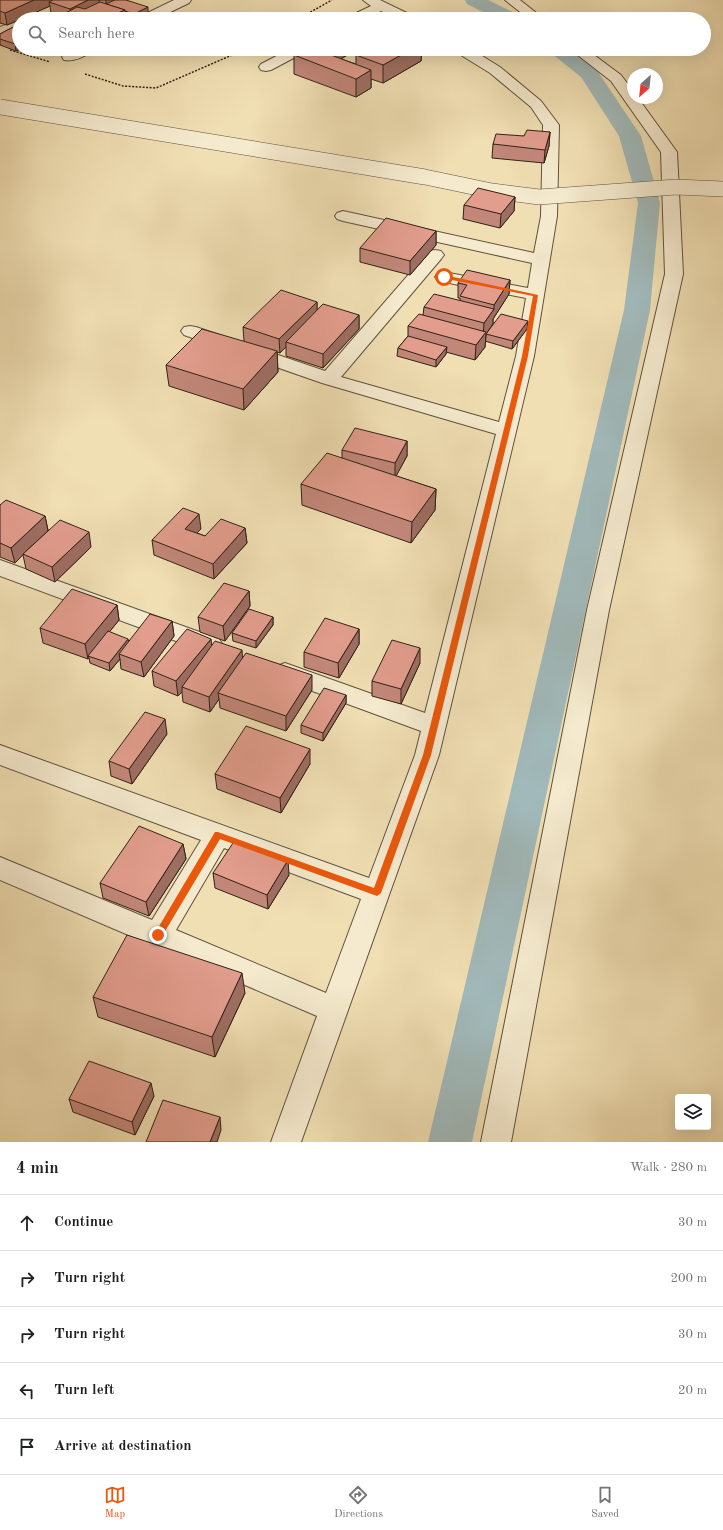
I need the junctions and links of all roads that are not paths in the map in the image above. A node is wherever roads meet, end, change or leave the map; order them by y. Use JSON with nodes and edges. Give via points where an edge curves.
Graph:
{"nodes":[{"id":1,"x":70,"y":0,"type":"edge"},
{"id":2,"x":184,"y":0,"type":"edge"},
{"id":3,"x":512,"y":0,"type":"edge"},
{"id":4,"x":382,"y":2,"type":"edge"},
{"id":5,"x":44,"y":12,"type":"edge"},
{"id":6,"x":160,"y":12,"type":"edge"},
{"id":7,"x":366,"y":12,"type":"edge"},
{"id":8,"x":397,"y":12,"type":"edge"},
{"id":9,"x":528,"y":12,"type":"edge"},
{"id":10,"x":12,"y":27,"type":"edge"},
{"id":11,"x":0,"y":32,"type":"edge"},
{"id":12,"x":73,"y":56,"type":"edge"},
{"id":13,"x":287,"y":56,"type":"edge"},
{"id":14,"x":472,"y":56,"type":"edge"},
{"id":15,"x":586,"y":56,"type":"edge"},
{"id":16,"x":69,"y":58,"type":"dead end"},
{"id":17,"x":266,"y":67,"type":"dead end"},
{"id":18,"x":0,"y":107,"type":"edge"},
{"id":19,"x":723,"y":189,"type":"edge"},
{"id":20,"x":342,"y":216,"type":"dead end"},
{"id":21,"x":435,"y":255,"type":"dead end"},
{"id":22,"x":542,"y":260,"type":"junction"},
{"id":23,"x":444,"y":277,"type":"dead end"},
{"id":24,"x":536,"y":295,"type":"junction"},
{"id":25,"x":190,"y":331,"type":"dead end"},
{"id":26,"x":329,"y":379,"type":"junction"},
{"id":27,"x":507,"y":431,"type":"junction"},
{"id":28,"x":0,"y":568,"type":"edge"},
{"id":29,"x":227,"y":651,"type":"edge"},
{"id":30,"x":264,"y":665,"type":"edge"},
{"id":31,"x":434,"y":726,"type":"junction"},
{"id":32,"x":0,"y":755,"type":"edge"},
{"id":33,"x":218,"y":835,"type":"junction"},
{"id":34,"x":0,"y":868,"type":"edge"},
{"id":35,"x":377,"y":893,"type":"junction"},
{"id":36,"x":158,"y":935,"type":"junction"},
{"id":37,"x":334,"y":1010,"type":"junction"},
{"id":38,"x":286,"y":1142,"type":"edge"},
{"id":39,"x":496,"y":1142,"type":"edge"}],
"edges":[{"from":1,"to":5,"type":"street"},
{"from":2,"to":6,"type":"street"},
{"from":3,"to":9,"type":"street"},
{"from":4,"to":7,"type":"street"},
{"from":4,"to":8,"type":"street"},
{"from":10,"to":11,"type":"street"},
{"from":12,"to":16,"type":"street"},
{"from":13,"to":17,"type":"street"},
{"from":14,"to":22,"type":"street","via":[[495,70],[536,104],[551,125],[549,216]]},
{"from":15,"to":39,"type":"street","via":[[616,78],[669,152],[674,274],[598,610]]},
{"from":18,"to":19,"type":"street","bridge":true,"via":[[539,197],[676,187]]},
{"from":20,"to":22,"type":"street"},
{"from":21,"to":26,"type":"street"},
{"from":22,"to":24,"type":"street"},
{"from":23,"to":24,"type":"street"},
{"from":24,"to":27,"type":"street"},
{"from":25,"to":26,"type":"street"},
{"from":26,"to":27,"type":"street"},
{"from":27,"to":31,"type":"street"},
{"from":28,"to":29,"type":"street"},
{"from":30,"to":31,"type":"street"},
{"from":31,"to":35,"type":"street","via":[[427,755]]},
{"from":32,"to":33,"type":"street"},
{"from":33,"to":35,"type":"street"},
{"from":33,"to":36,"type":"street"},
{"from":34,"to":36,"type":"street"},
{"from":35,"to":37,"type":"street"},
{"from":36,"to":37,"type":"street"},
{"from":37,"to":38,"type":"street"}]}
